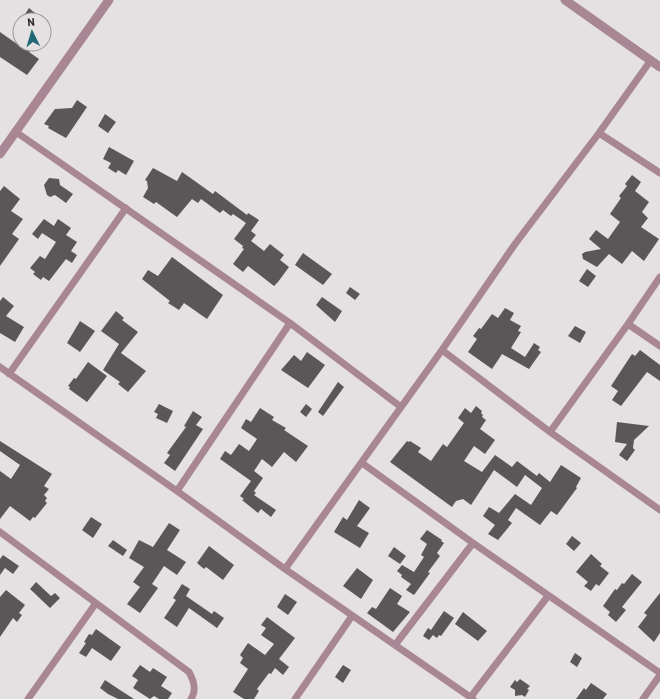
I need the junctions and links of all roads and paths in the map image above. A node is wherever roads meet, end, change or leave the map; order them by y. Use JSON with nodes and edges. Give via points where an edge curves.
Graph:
{"nodes":[{"id":1,"x":109,"y":0,"type":"edge"},
{"id":2,"x":565,"y":0,"type":"edge"},
{"id":3,"x":651,"y":60,"type":"junction"},
{"id":4,"x":660,"y":66,"type":"edge"},
{"id":5,"x":16,"y":132,"type":"junction"},
{"id":6,"x":599,"y":133,"type":"junction"},
{"id":7,"x":0,"y":154,"type":"edge"},
{"id":8,"x":660,"y":173,"type":"edge"},
{"id":9,"x":126,"y":208,"type":"junction"},
{"id":10,"x":660,"y":276,"type":"edge"},
{"id":11,"x":290,"y":323,"type":"junction"},
{"id":12,"x":628,"y":324,"type":"junction"},
{"id":13,"x":660,"y":346,"type":"edge"},
{"id":14,"x":442,"y":350,"type":"junction"},
{"id":15,"x":0,"y":368,"type":"edge"},
{"id":16,"x":9,"y":374,"type":"junction"},
{"id":17,"x":401,"y":407,"type":"junction"},
{"id":18,"x":550,"y":432,"type":"junction"},
{"id":19,"x":362,"y":463,"type":"junction"},
{"id":20,"x":177,"y":491,"type":"junction"},
{"id":21,"x":660,"y":510,"type":"edge"},
{"id":22,"x":0,"y":532,"type":"edge"},
{"id":23,"x":473,"y":543,"type":"junction"},
{"id":24,"x":285,"y":569,"type":"junction"},
{"id":25,"x":548,"y":596,"type":"junction"},
{"id":26,"x":96,"y":603,"type":"junction"},
{"id":27,"x":352,"y":616,"type":"junction"},
{"id":28,"x":395,"y":645,"type":"junction"},
{"id":29,"x":660,"y":674,"type":"edge"},
{"id":30,"x":472,"y":698,"type":"edge"},
{"id":31,"x":28,"y":699,"type":"edge"},
{"id":32,"x":192,"y":699,"type":"edge"},
{"id":33,"x":295,"y":699,"type":"edge"},
{"id":34,"x":643,"y":699,"type":"edge"}],
"edges":[{"from":1,"to":5,"type":"street"},
{"from":2,"to":3,"type":"street"},
{"from":3,"to":4,"type":"street"},
{"from":3,"to":6,"type":"street"},
{"from":5,"to":7,"type":"street"},
{"from":5,"to":9,"type":"street"},
{"from":6,"to":8,"type":"street"},
{"from":6,"to":14,"type":"street","via":[[514,244]]},
{"from":9,"to":11,"type":"street"},
{"from":9,"to":16,"type":"street"},
{"from":10,"to":12,"type":"street"},
{"from":11,"to":17,"type":"street"},
{"from":11,"to":20,"type":"street"},
{"from":12,"to":13,"type":"street"},
{"from":12,"to":18,"type":"street"},
{"from":14,"to":17,"type":"street"},
{"from":14,"to":18,"type":"street"},
{"from":15,"to":16,"type":"street"},
{"from":16,"to":20,"type":"street"},
{"from":17,"to":19,"type":"street"},
{"from":18,"to":21,"type":"street"},
{"from":19,"to":23,"type":"street"},
{"from":19,"to":24,"type":"street"},
{"from":20,"to":24,"type":"street"},
{"from":22,"to":26,"type":"street"},
{"from":23,"to":25,"type":"street"},
{"from":23,"to":28,"type":"street"},
{"from":24,"to":27,"type":"street"},
{"from":25,"to":29,"type":"street"},
{"from":25,"to":30,"type":"street"},
{"from":26,"to":31,"type":"street"},
{"from":26,"to":32,"type":"street","via":[[189,672],[193,678],[195,691]]},
{"from":27,"to":28,"type":"street"},
{"from":27,"to":33,"type":"street"},
{"from":28,"to":30,"type":"street"},
{"from":29,"to":34,"type":"street"}]}
